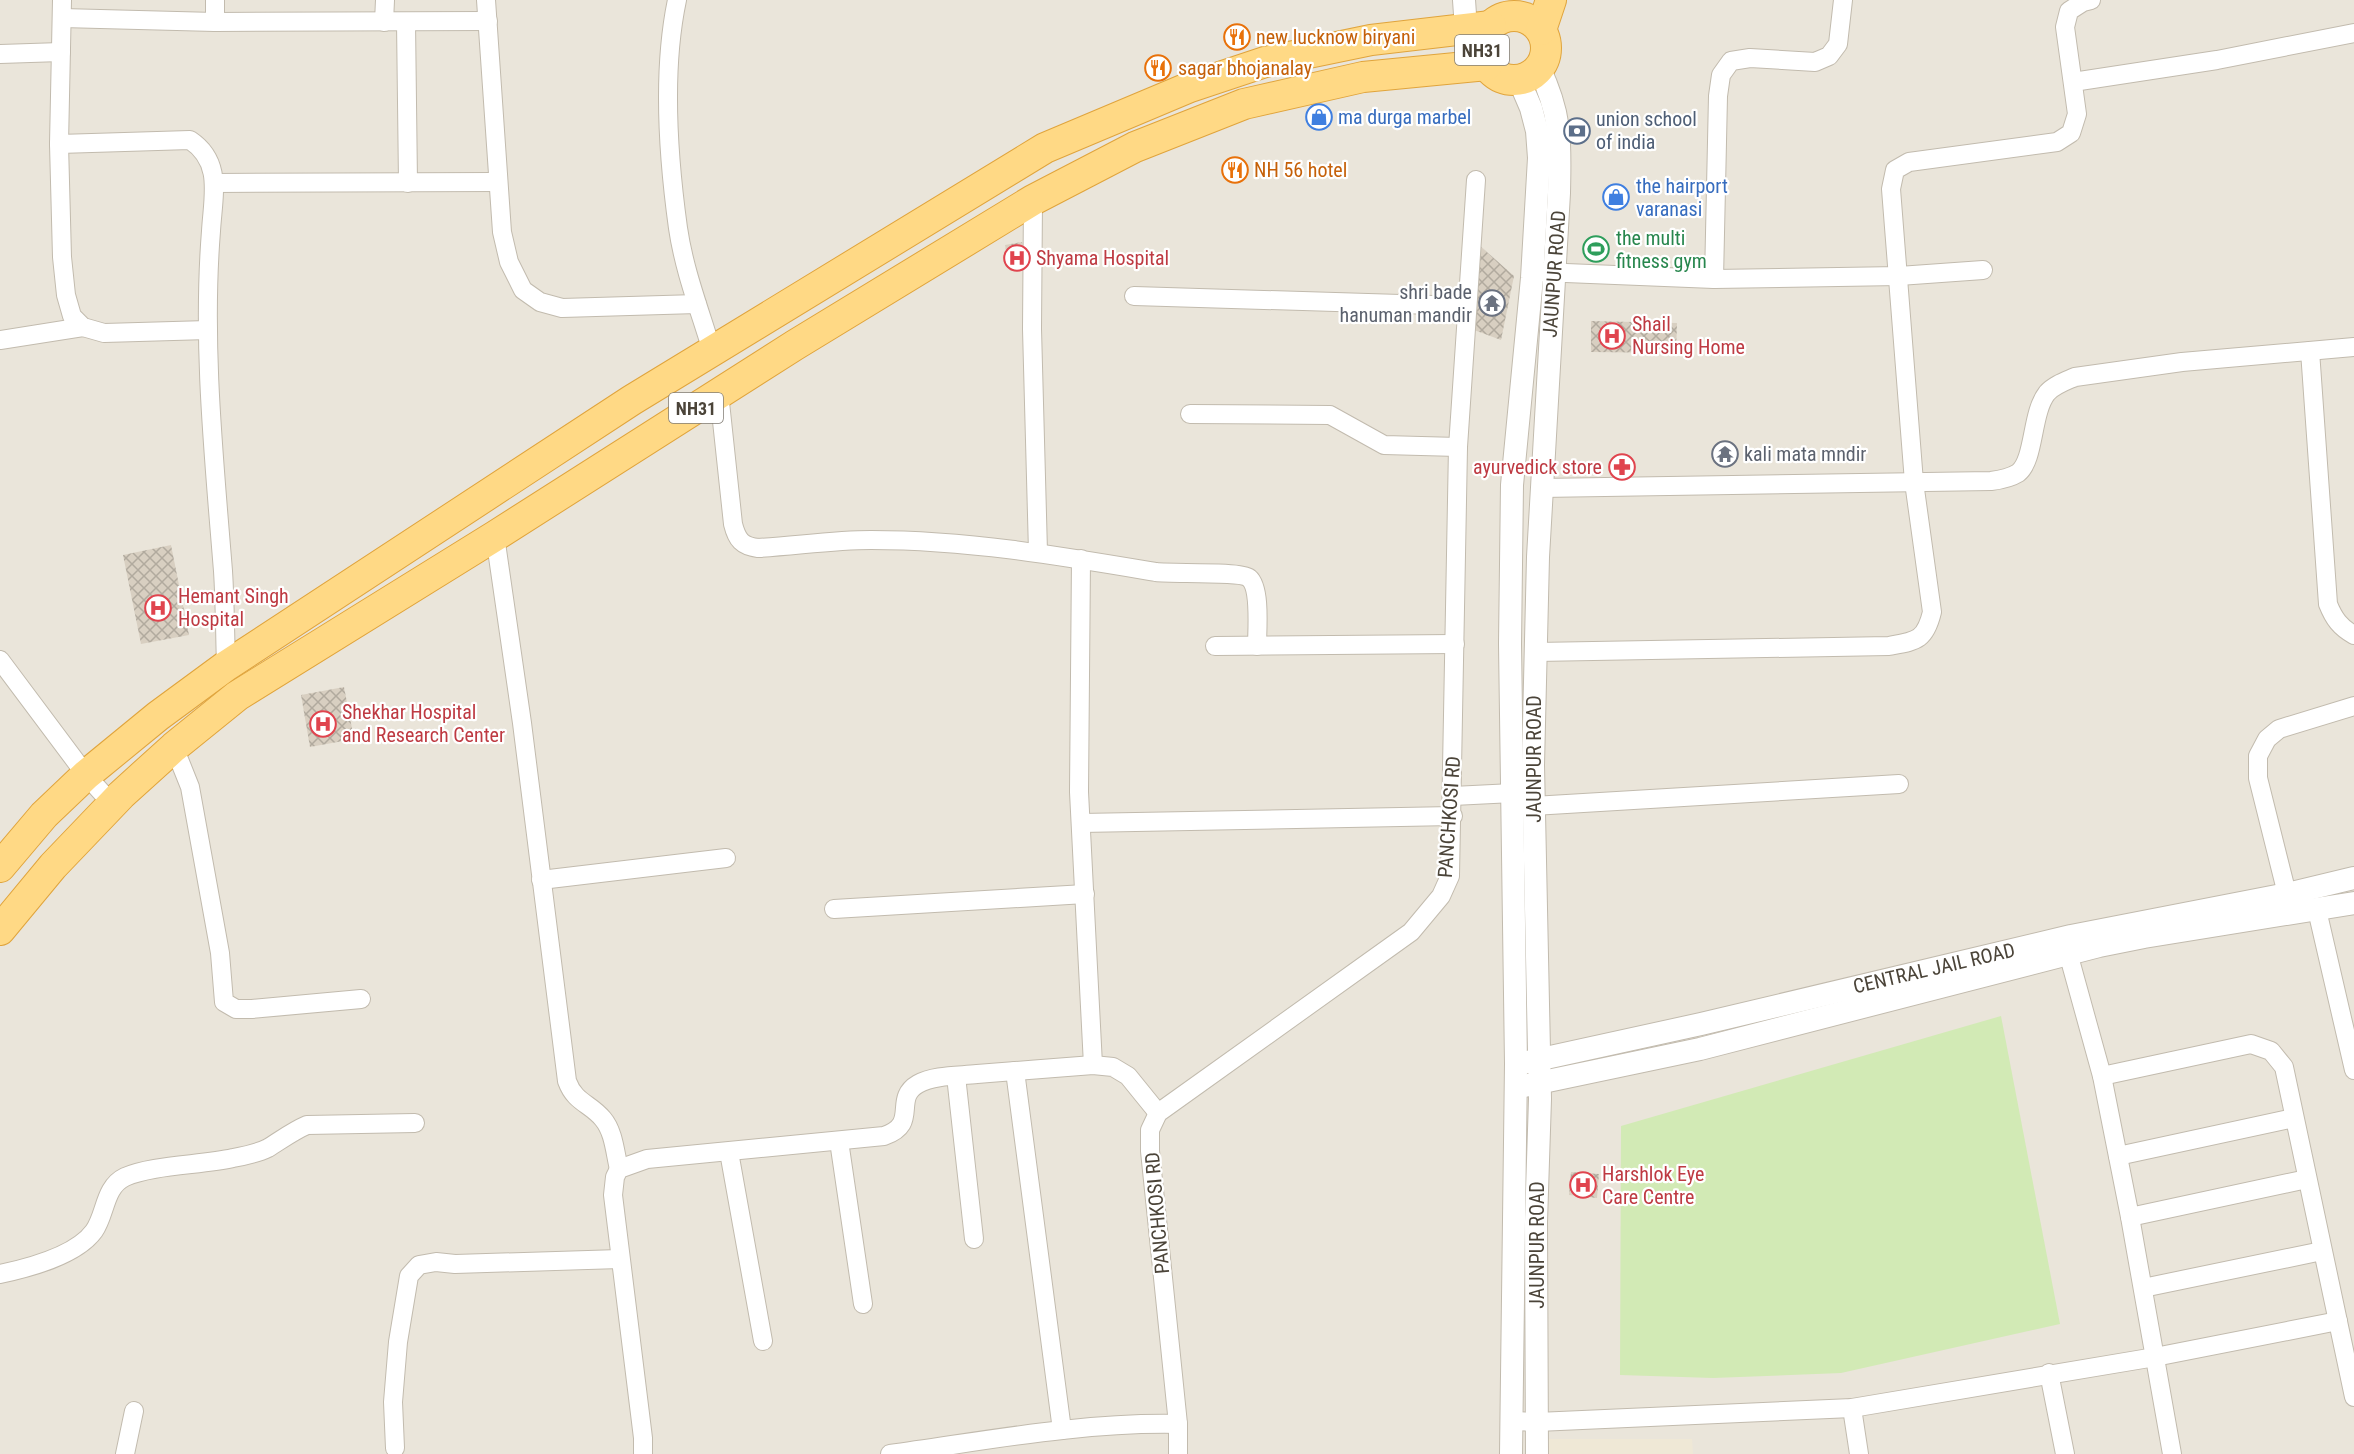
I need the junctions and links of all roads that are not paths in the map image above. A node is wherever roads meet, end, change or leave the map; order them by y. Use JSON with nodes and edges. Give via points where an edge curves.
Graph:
{"nodes":[{"id":1,"x":215,"y":0,"type":"edge"},
{"id":2,"x":384,"y":0,"type":"edge"},
{"id":3,"x":486,"y":0,"type":"edge"},
{"id":4,"x":677,"y":0,"type":"edge"},
{"id":5,"x":1551,"y":0,"type":"edge"},
{"id":6,"x":1843,"y":0,"type":"edge"},
{"id":7,"x":2091,"y":0,"type":"edge"},
{"id":8,"x":62,"y":9,"type":"edge"},
{"id":9,"x":1530,"y":16,"type":"edge"},
{"id":10,"x":1474,"y":18,"type":"edge"},
{"id":11,"x":488,"y":21,"type":"junction"},
{"id":12,"x":215,"y":22,"type":"junction"},
{"id":13,"x":384,"y":22,"type":"junction"},
{"id":14,"x":406,"y":22,"type":"junction"},
{"id":15,"x":2354,"y":33,"type":"edge"},
{"id":16,"x":60,"y":52,"type":"junction"},
{"id":17,"x":0,"y":54,"type":"edge"},
{"id":18,"x":1487,"y":66,"type":"junction"},
{"id":19,"x":1529,"y":74,"type":"junction"},
{"id":20,"x":2073,"y":82,"type":"junction"},
{"id":21,"x":59,"y":144,"type":"junction"},
{"id":22,"x":1476,"y":180,"type":"dead end"},
{"id":23,"x":498,"y":182,"type":"junction"},
{"id":24,"x":215,"y":183,"type":"junction"},
{"id":25,"x":408,"y":183,"type":"junction"},
{"id":26,"x":1033,"y":200,"type":"junction"},
{"id":27,"x":1983,"y":270,"type":"dead end"},
{"id":28,"x":1543,"y":272,"type":"junction"},
{"id":29,"x":1899,"y":276,"type":"junction"},
{"id":30,"x":1714,"y":279,"type":"junction"},
{"id":31,"x":1134,"y":296,"type":"dead end"},
{"id":32,"x":698,"y":304,"type":"junction"},
{"id":33,"x":1466,"y":306,"type":"junction"},
{"id":34,"x":83,"y":327,"type":"junction"},
{"id":35,"x":208,"y":330,"type":"junction"},
{"id":36,"x":0,"y":340,"type":"edge"},
{"id":37,"x":2354,"y":347,"type":"edge"},
{"id":38,"x":712,"y":351,"type":"junction"},
{"id":39,"x":2310,"y":351,"type":"junction"},
{"id":40,"x":719,"y":393,"type":"junction"},
{"id":41,"x":1190,"y":414,"type":"dead end"},
{"id":42,"x":1458,"y":447,"type":"junction"},
{"id":43,"x":1914,"y":482,"type":"junction"},
{"id":44,"x":1541,"y":488,"type":"junction"},
{"id":45,"x":495,"y":536,"type":"junction"},
{"id":46,"x":1038,"y":552,"type":"junction"},
{"id":47,"x":1081,"y":559,"type":"junction"},
{"id":48,"x":2354,"y":635,"type":"edge"},
{"id":49,"x":1455,"y":644,"type":"junction"},
{"id":50,"x":1215,"y":646,"type":"dead end"},
{"id":51,"x":1257,"y":646,"type":"junction"},
{"id":52,"x":1536,"y":652,"type":"junction"},
{"id":53,"x":1,"y":664,"type":"edge"},
{"id":54,"x":226,"y":666,"type":"junction"},
{"id":55,"x":2354,"y":706,"type":"edge"},
{"id":56,"x":174,"y":747,"type":"junction"},
{"id":57,"x":86,"y":775,"type":"junction"},
{"id":58,"x":1899,"y":784,"type":"dead end"},
{"id":59,"x":1513,"y":793,"type":"junction"},
{"id":60,"x":1453,"y":796,"type":"junction"},
{"id":61,"x":112,"y":804,"type":"junction"},
{"id":62,"x":1533,"y":806,"type":"junction"},
{"id":63,"x":1453,"y":816,"type":"junction"},
{"id":64,"x":1081,"y":823,"type":"junction"},
{"id":65,"x":726,"y":858,"type":"dead end"},
{"id":66,"x":0,"y":867,"type":"edge"},
{"id":67,"x":2354,"y":878,"type":"edge"},
{"id":68,"x":541,"y":880,"type":"junction"},
{"id":69,"x":1085,"y":894,"type":"junction"},
{"id":70,"x":2287,"y":894,"type":"junction"},
{"id":71,"x":2354,"y":903,"type":"edge"},
{"id":72,"x":834,"y":909,"type":"dead end"},
{"id":73,"x":2317,"y":910,"type":"junction"},
{"id":74,"x":0,"y":930,"type":"edge"},
{"id":75,"x":2066,"y":946,"type":"junction"},
{"id":76,"x":1933,"y":978,"type":"junction"},
{"id":77,"x":361,"y":999,"type":"dead end"},
{"id":78,"x":1538,"y":1060,"type":"junction"},
{"id":79,"x":1516,"y":1064,"type":"junction"},
{"id":80,"x":1093,"y":1065,"type":"junction"},
{"id":81,"x":2354,"y":1070,"type":"edge"},
{"id":82,"x":1015,"y":1071,"type":"junction"},
{"id":83,"x":956,"y":1076,"type":"junction"},
{"id":84,"x":2102,"y":1076,"type":"junction"},
{"id":85,"x":1539,"y":1083,"type":"junction"},
{"id":86,"x":1515,"y":1087,"type":"junction"},
{"id":87,"x":1158,"y":1113,"type":"junction"},
{"id":88,"x":2294,"y":1118,"type":"junction"},
{"id":89,"x":415,"y":1123,"type":"dead end"},
{"id":90,"x":839,"y":1141,"type":"junction"},
{"id":91,"x":729,"y":1152,"type":"junction"},
{"id":92,"x":2118,"y":1156,"type":"junction"},
{"id":93,"x":619,"y":1169,"type":"junction"},
{"id":94,"x":2307,"y":1179,"type":"junction"},
{"id":95,"x":2130,"y":1217,"type":"junction"},
{"id":96,"x":974,"y":1239,"type":"dead end"},
{"id":97,"x":2322,"y":1251,"type":"junction"},
{"id":98,"x":620,"y":1259,"type":"junction"},
{"id":99,"x":0,"y":1274,"type":"edge"},
{"id":100,"x":2143,"y":1288,"type":"junction"},
{"id":101,"x":863,"y":1304,"type":"dead end"},
{"id":102,"x":2338,"y":1322,"type":"junction"},
{"id":103,"x":763,"y":1341,"type":"dead end"},
{"id":104,"x":2155,"y":1357,"type":"junction"},
{"id":105,"x":2049,"y":1373,"type":"junction"},
{"id":106,"x":2354,"y":1397,"type":"edge"},
{"id":107,"x":1852,"y":1408,"type":"junction"},
{"id":108,"x":134,"y":1411,"type":"dead end"},
{"id":109,"x":1512,"y":1421,"type":"junction"},
{"id":110,"x":1537,"y":1422,"type":"junction"},
{"id":111,"x":1178,"y":1424,"type":"junction"},
{"id":112,"x":1062,"y":1430,"type":"junction"},
{"id":113,"x":395,"y":1448,"type":"dead end"},
{"id":114,"x":125,"y":1454,"type":"edge"},
{"id":115,"x":643,"y":1454,"type":"edge"},
{"id":116,"x":890,"y":1454,"type":"edge"},
{"id":117,"x":1178,"y":1454,"type":"edge"},
{"id":118,"x":1511,"y":1454,"type":"edge"},
{"id":119,"x":1537,"y":1454,"type":"edge"},
{"id":120,"x":1859,"y":1454,"type":"edge"},
{"id":121,"x":2065,"y":1454,"type":"edge"},
{"id":122,"x":2172,"y":1454,"type":"edge"}],
"edges":[{"from":1,"to":12,"type":"street"},
{"from":2,"to":13,"type":"street"},
{"from":3,"to":11,"type":"street"},
{"from":4,"to":32,"type":"street","via":[[670,58],[669,130],[678,228]]},
{"from":5,"to":9,"type":"highway"},
{"from":6,"to":30,"type":"street","via":[[1838,44],[1829,56],[1815,62],[1750,57],[1731,61],[1721,75]]},
{"from":7,"to":20,"type":"street","via":[[2069,11],[2065,27]]},
{"from":8,"to":12,"type":"street"},
{"from":8,"to":16,"type":"street"},
{"from":9,"to":10,"type":"highway","number":"NH31"},
{"from":9,"to":19,"type":"highway","via":[[1545,38],[1546,54]]},
{"from":10,"to":18,"type":"highway","number":"NH31","via":[[1486,33],[1482,50]]},
{"from":10,"to":38,"type":"highway","number":"NH31","via":[[1265,62],[1190,87],[1046,148]]},
{"from":11,"to":14,"type":"street"},
{"from":11,"to":23,"type":"street"},
{"from":12,"to":13,"type":"street"},
{"from":13,"to":14,"type":"street"},
{"from":14,"to":25,"type":"street"},
{"from":15,"to":20,"type":"street","via":[[2217,60]]},
{"from":16,"to":17,"type":"street"},
{"from":16,"to":21,"type":"street"},
{"from":18,"to":19,"type":"highway","number":"NH31","via":[[1504,78]]},
{"from":18,"to":26,"type":"highway","number":"NH31","via":[[1363,77],[1244,104],[1134,147]]},
{"from":19,"to":28,"type":"street","name":"JAUNPUR ROAD","via":[[1550,90],[1560,137],[1559,193]]},
{"from":20,"to":29,"type":"street","via":[[2077,114],[2071,133],[2057,142],[1909,162],[1895,170],[1891,189]]},
{"from":21,"to":24,"type":"street","via":[[190,140],[202,148]]},
{"from":21,"to":34,"type":"street","via":[[66,295],[72,316]]},
{"from":22,"to":33,"type":"street","name":"PANCHKOSI RD"},
{"from":23,"to":25,"type":"street"},
{"from":23,"to":32,"type":"street","via":[[509,262],[523,290],[540,302],[562,308]]},
{"from":24,"to":25,"type":"street"},
{"from":24,"to":35,"type":"street","via":[[208,258]]},
{"from":26,"to":40,"type":"highway","number":"NH31"},
{"from":26,"to":46,"type":"street"},
{"from":27,"to":29,"type":"street"},
{"from":28,"to":30,"type":"street"},
{"from":28,"to":44,"type":"street","name":"JAUNPUR ROAD"},
{"from":28,"to":59,"type":"street","name":"JAUNPUR ROAD","via":[[1512,485]]},
{"from":29,"to":30,"type":"street"},
{"from":29,"to":43,"type":"street"},
{"from":31,"to":33,"type":"street"},
{"from":32,"to":38,"type":"street"},
{"from":33,"to":42,"type":"street","name":"PANCHKOSI RD"},
{"from":34,"to":35,"type":"street","via":[[104,333]]},
{"from":34,"to":36,"type":"street"},
{"from":35,"to":54,"type":"street"},
{"from":37,"to":39,"type":"street"},
{"from":38,"to":54,"type":"highway","number":"NH31"},
{"from":39,"to":43,"type":"street","via":[[2075,376],[2047,393],[2038,410],[2026,462],[2019,472],[1990,481]]},
{"from":39,"to":48,"type":"street","via":[[2328,604],[2334,619]]},
{"from":40,"to":45,"type":"highway","number":"NH31"},
{"from":40,"to":46,"type":"street","via":[[733,524],[739,541],[746,546],[870,540],[969,543]]},
{"from":41,"to":42,"type":"street","via":[[1330,415],[1384,445]]},
{"from":42,"to":49,"type":"street","name":"PANCHKOSI RD"},
{"from":43,"to":44,"type":"street"},
{"from":43,"to":52,"type":"street","via":[[1932,612],[1928,630],[1915,641],[1889,645]]},
{"from":44,"to":52,"type":"street","name":"JAUNPUR ROAD"},
{"from":45,"to":56,"type":"highway","number":"NH31","via":[[237,696]]},
{"from":45,"to":68,"type":"street"},
{"from":46,"to":47,"type":"street"},
{"from":47,"to":51,"type":"street","via":[[1156,572],[1248,577],[1257,607]]},
{"from":47,"to":64,"type":"street"},
{"from":49,"to":51,"type":"street"},
{"from":49,"to":60,"type":"street","name":"PANCHKOSI RD"},
{"from":50,"to":51,"type":"street"},
{"from":52,"to":62,"type":"street","name":"JAUNPUR ROAD"},
{"from":53,"to":57,"type":"street"},
{"from":54,"to":57,"type":"highway","number":"NH31"},
{"from":55,"to":70,"type":"street","via":[[2279,729],[2267,739],[2258,756],[2258,778]]},
{"from":56,"to":61,"type":"highway","number":"NH31"},
{"from":56,"to":77,"type":"street","via":[[190,787],[220,953],[224,1002],[236,1009],[252,1009]]},
{"from":57,"to":61,"type":"street"},
{"from":57,"to":66,"type":"highway","number":"NH31","via":[[44,815]]},
{"from":58,"to":62,"type":"street"},
{"from":59,"to":60,"type":"street"},
{"from":59,"to":79,"type":"street","name":"JAUNPUR ROAD"},
{"from":60,"to":63,"type":"street","name":"PANCHKOSI RD"},
{"from":61,"to":74,"type":"highway","number":"NH31"},
{"from":62,"to":78,"type":"street","name":"JAUNPUR ROAD"},
{"from":63,"to":64,"type":"street"},
{"from":63,"to":87,"type":"street","name":"PANCHKOSI RD","via":[[1450,876],[1441,896],[1411,932]]},
{"from":64,"to":69,"type":"street"},
{"from":65,"to":68,"type":"street"},
{"from":67,"to":70,"type":"street","name":"CENTRAL JAIL ROAD"},
{"from":68,"to":93,"type":"street","via":[[567,1081],[571,1093],[603,1119],[611,1133]]},
{"from":69,"to":72,"type":"street"},
{"from":69,"to":80,"type":"street"},
{"from":70,"to":75,"type":"street","name":"CENTRAL JAIL ROAD"},
{"from":71,"to":73,"type":"street"},
{"from":73,"to":75,"type":"street"},
{"from":73,"to":81,"type":"street"},
{"from":75,"to":76,"type":"street","name":"CENTRAL JAIL ROAD"},
{"from":75,"to":84,"type":"street"},
{"from":76,"to":78,"type":"street","name":"CENTRAL JAIL ROAD"},
{"from":76,"to":85,"type":"street","via":[[1700,1049]]},
{"from":78,"to":79,"type":"street","name":"CENTRAL JAIL ROAD"},
{"from":78,"to":85,"type":"street","name":"JAUNPUR ROAD"},
{"from":79,"to":86,"type":"street","name":"JAUNPUR ROAD"},
{"from":80,"to":82,"type":"street"},
{"from":80,"to":87,"type":"street","via":[[1113,1067],[1128,1076]]},
{"from":82,"to":83,"type":"street"},
{"from":82,"to":112,"type":"street"},
{"from":83,"to":90,"type":"street","via":[[928,1080],[910,1090],[903,1125],[896,1132]]},
{"from":83,"to":96,"type":"street"},
{"from":84,"to":88,"type":"street","via":[[2251,1044],[2271,1051],[2283,1067]]},
{"from":84,"to":92,"type":"street"},
{"from":85,"to":86,"type":"street"},
{"from":85,"to":110,"type":"street","name":"JAUNPUR ROAD"},
{"from":86,"to":109,"type":"street","name":"JAUNPUR ROAD"},
{"from":87,"to":111,"type":"street","name":"PANCHKOSI RD","via":[[1150,1130],[1150,1151]]},
{"from":88,"to":92,"type":"street"},
{"from":88,"to":94,"type":"street"},
{"from":89,"to":99,"type":"street","via":[[307,1125],[267,1149],[126,1177],[115,1184],[94,1232],[82,1242],[37,1266]]},
{"from":90,"to":91,"type":"street"},
{"from":90,"to":101,"type":"street"},
{"from":91,"to":93,"type":"street","via":[[646,1159]]},
{"from":91,"to":103,"type":"street"},
{"from":92,"to":95,"type":"street"},
{"from":93,"to":98,"type":"street","via":[[613,1195]]},
{"from":94,"to":95,"type":"street"},
{"from":94,"to":97,"type":"street"},
{"from":95,"to":100,"type":"street"},
{"from":97,"to":100,"type":"street"},
{"from":97,"to":102,"type":"street"},
{"from":98,"to":113,"type":"street","via":[[419,1265],[409,1276],[398,1342],[393,1402]]},
{"from":98,"to":115,"type":"street"},
{"from":100,"to":104,"type":"street"},
{"from":102,"to":104,"type":"street"},
{"from":102,"to":106,"type":"street"},
{"from":104,"to":105,"type":"street"},
{"from":104,"to":122,"type":"street"},
{"from":105,"to":107,"type":"street"},
{"from":105,"to":121,"type":"street"},
{"from":107,"to":110,"type":"street"},
{"from":107,"to":120,"type":"street"},
{"from":108,"to":114,"type":"street"},
{"from":109,"to":110,"type":"street"},
{"from":109,"to":118,"type":"street","name":"JAUNPUR ROAD"},
{"from":110,"to":119,"type":"street","name":"JAUNPUR ROAD"},
{"from":111,"to":112,"type":"street"},
{"from":111,"to":117,"type":"street","name":"PANCHKOSI RD"},
{"from":112,"to":116,"type":"street"}]}
